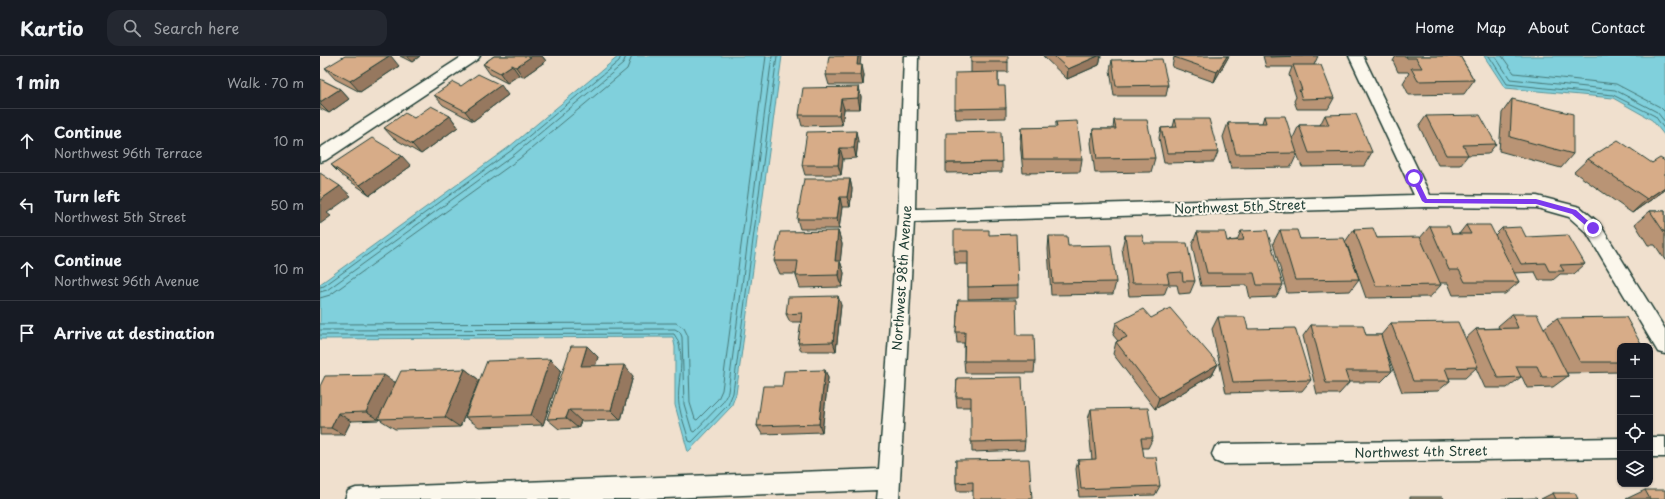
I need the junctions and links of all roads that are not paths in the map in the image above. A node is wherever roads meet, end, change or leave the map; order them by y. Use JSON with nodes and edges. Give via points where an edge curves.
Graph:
{"nodes":[{"id":1,"x":473,"y":56,"type":"edge"},
{"id":2,"x":911,"y":56,"type":"edge"},
{"id":3,"x":1356,"y":56,"type":"edge"},
{"id":4,"x":320,"y":156,"type":"edge"},
{"id":5,"x":1425,"y":201,"type":"junction"},
{"id":6,"x":906,"y":216,"type":"junction"},
{"id":7,"x":1665,"y":346,"type":"edge"},
{"id":8,"x":1653,"y":447,"type":"edge"},
{"id":9,"x":1665,"y":447,"type":"edge"},
{"id":10,"x":1617,"y":448,"type":"edge"},
{"id":11,"x":1222,"y":454,"type":"dead end"},
{"id":12,"x":888,"y":489,"type":"edge"},
{"id":13,"x":464,"y":497,"type":"edge"},
{"id":14,"x":356,"y":499,"type":"edge"}],
"edges":[{"from":1,"to":4,"type":"street"},
{"from":2,"to":6,"type":"street","name":"Northwest 98th Avenue"},
{"from":3,"to":5,"type":"street"},
{"from":5,"to":6,"type":"street","name":"Northwest 5th Street"},
{"from":5,"to":7,"type":"street","name":"Northwest 5th Street","via":[[1536,202],[1574,212],[1593,228]]},
{"from":6,"to":12,"type":"street","name":"Northwest 98th Avenue"},
{"from":8,"to":9,"type":"street"},
{"from":10,"to":11,"type":"street","name":"Northwest 4th Street"},
{"from":12,"to":13,"type":"street"},
{"from":13,"to":14,"type":"street"}]}
